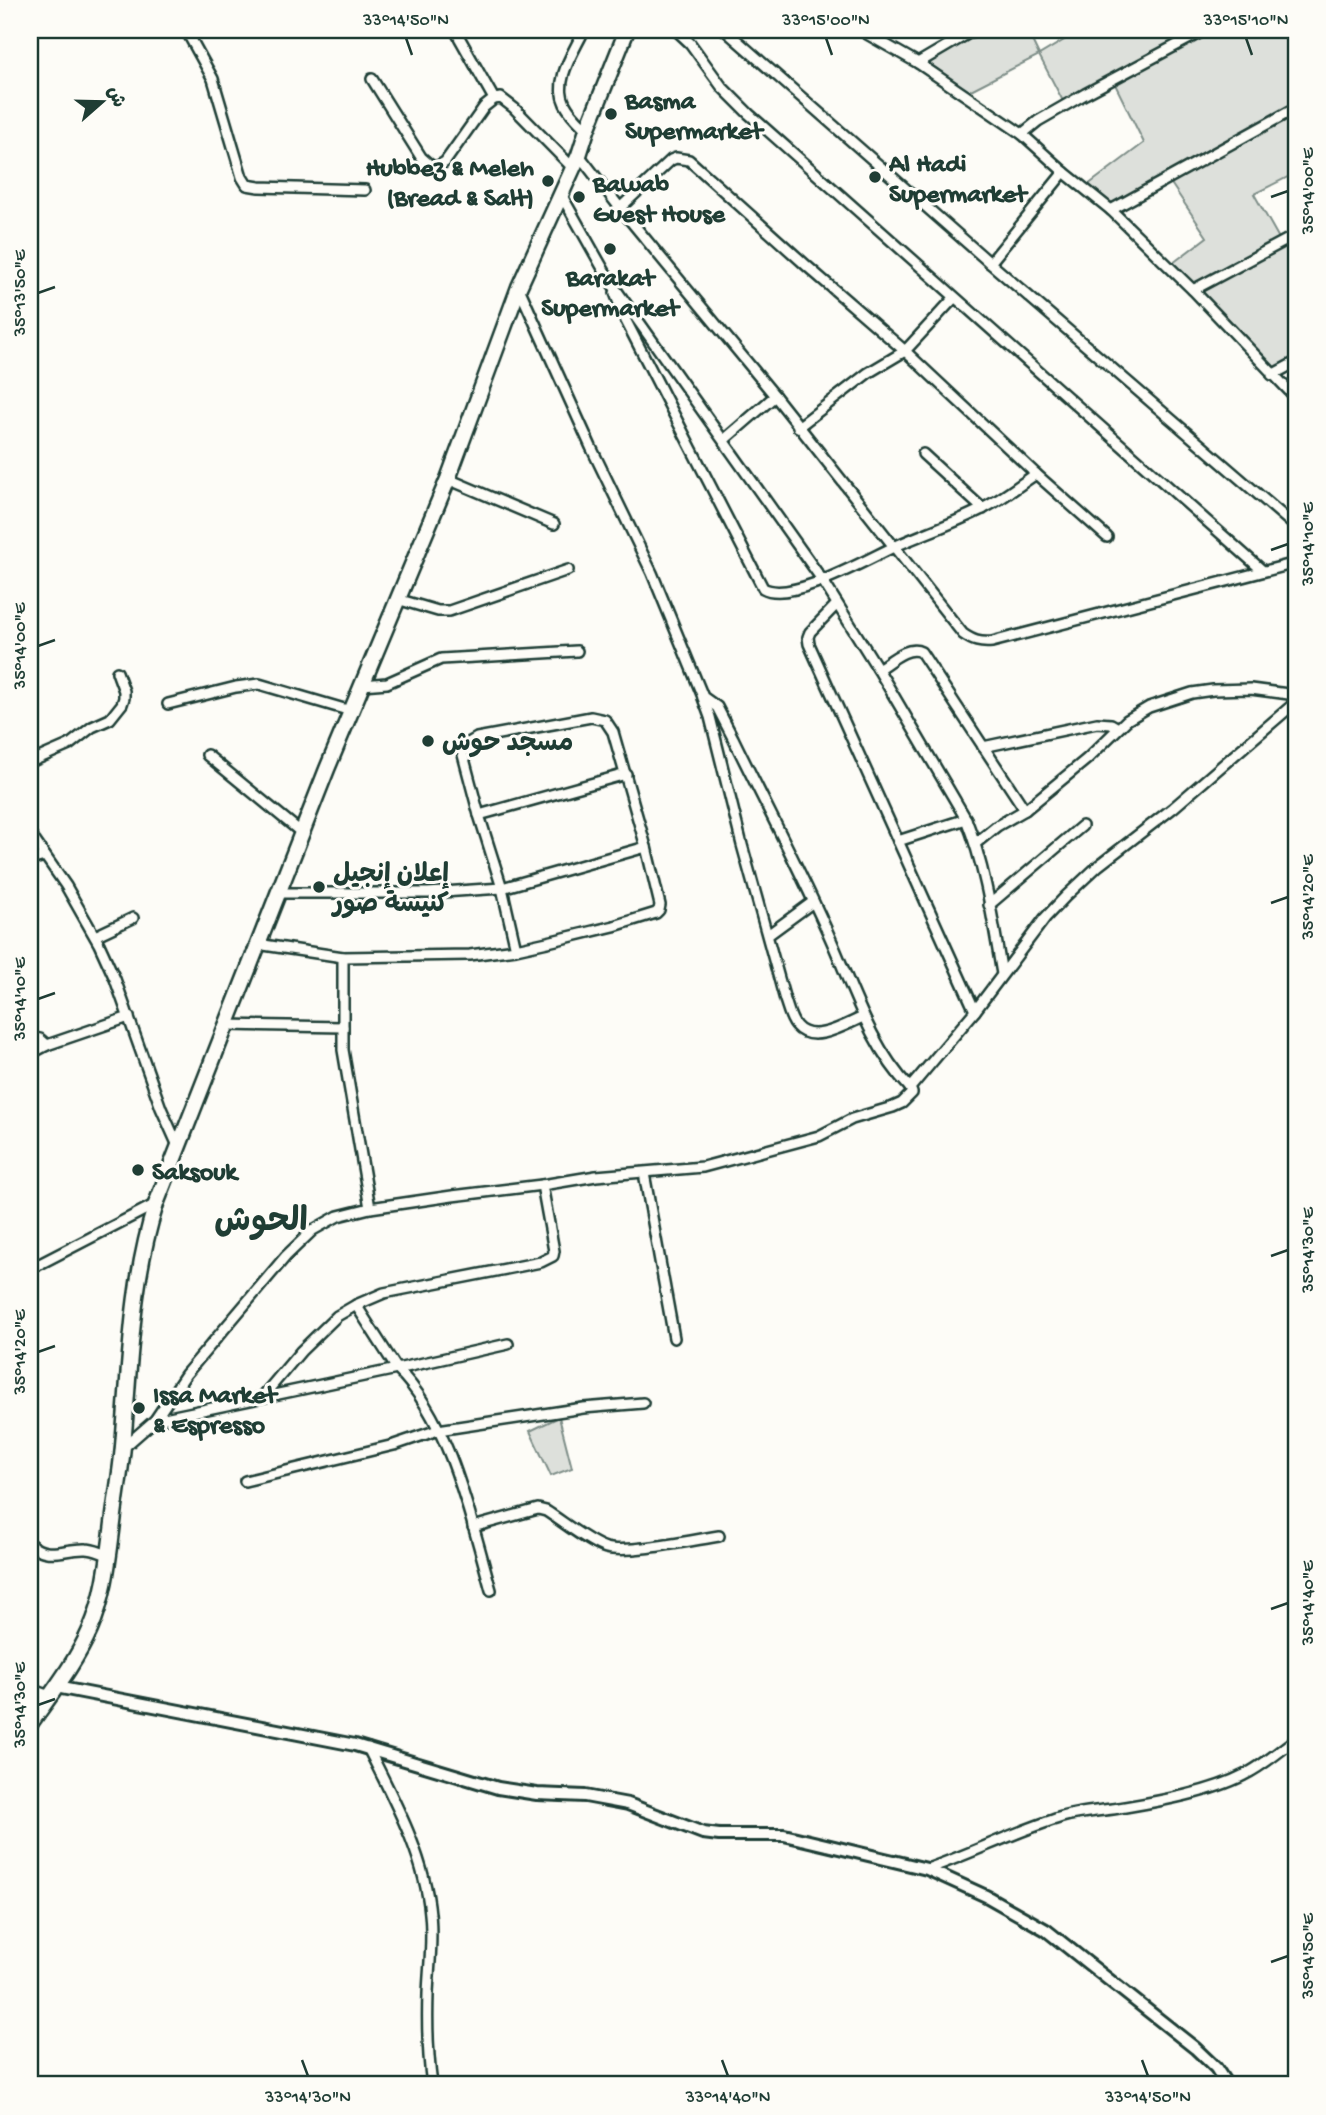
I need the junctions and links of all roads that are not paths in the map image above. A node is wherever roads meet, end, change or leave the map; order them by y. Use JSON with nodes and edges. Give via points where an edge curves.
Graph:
{"nodes":[{"id":1,"x":186,"y":30,"type":"edge"},
{"id":2,"x":455,"y":30,"type":"edge"},
{"id":3,"x":584,"y":30,"type":"edge"},
{"id":4,"x":627,"y":30,"type":"edge"},
{"id":5,"x":676,"y":30,"type":"edge"},
{"id":6,"x":725,"y":30,"type":"edge"},
{"id":7,"x":860,"y":30,"type":"edge"},
{"id":8,"x":974,"y":30,"type":"edge"},
{"id":9,"x":1205,"y":30,"type":"edge"},
{"id":10,"x":918,"y":63,"type":"junction"},
{"id":11,"x":372,"y":79,"type":"dead end"},
{"id":12,"x":494,"y":99,"type":"junction"},
{"id":13,"x":1296,"y":108,"type":"edge"},
{"id":14,"x":587,"y":130,"type":"junction"},
{"id":15,"x":1023,"y":134,"type":"junction"},
{"id":16,"x":576,"y":161,"type":"junction"},
{"id":17,"x":1064,"y":172,"type":"junction"},
{"id":18,"x":365,"y":190,"type":"dead end"},
{"id":19,"x":562,"y":196,"type":"junction"},
{"id":20,"x":620,"y":208,"type":"junction"},
{"id":21,"x":1111,"y":210,"type":"junction"},
{"id":22,"x":1296,"y":234,"type":"edge"},
{"id":23,"x":990,"y":263,"type":"junction"},
{"id":24,"x":610,"y":281,"type":"junction"},
{"id":25,"x":519,"y":287,"type":"junction"},
{"id":26,"x":1193,"y":290,"type":"junction"},
{"id":27,"x":954,"y":298,"type":"junction"},
{"id":28,"x":905,"y":351,"type":"junction"},
{"id":29,"x":1296,"y":362,"type":"edge"},
{"id":30,"x":676,"y":375,"type":"junction"},
{"id":31,"x":1272,"y":375,"type":"junction"},
{"id":32,"x":661,"y":386,"type":"junction"},
{"id":33,"x":775,"y":396,"type":"junction"},
{"id":34,"x":1296,"y":398,"type":"edge"},
{"id":35,"x":798,"y":427,"type":"junction"},
{"id":36,"x":724,"y":440,"type":"junction"},
{"id":37,"x":923,"y":454,"type":"dead end"},
{"id":38,"x":1036,"y":474,"type":"junction"},
{"id":39,"x":448,"y":479,"type":"junction"},
{"id":40,"x":983,"y":509,"type":"junction"},
{"id":41,"x":554,"y":524,"type":"dead end"},
{"id":42,"x":1296,"y":527,"type":"edge"},
{"id":43,"x":1107,"y":537,"type":"dead end"},
{"id":44,"x":895,"y":546,"type":"junction"},
{"id":45,"x":1296,"y":563,"type":"edge"},
{"id":46,"x":568,"y":570,"type":"dead end"},
{"id":47,"x":1263,"y":571,"type":"junction"},
{"id":48,"x":823,"y":581,"type":"junction"},
{"id":49,"x":397,"y":599,"type":"junction"},
{"id":50,"x":837,"y":604,"type":"junction"},
{"id":51,"x":577,"y":651,"type":"dead end"},
{"id":52,"x":878,"y":668,"type":"junction"},
{"id":53,"x":117,"y":672,"type":"dead end"},
{"id":54,"x":362,"y":685,"type":"junction"},
{"id":55,"x":1296,"y":695,"type":"edge"},
{"id":56,"x":703,"y":697,"type":"junction"},
{"id":57,"x":1296,"y":702,"type":"edge"},
{"id":58,"x":168,"y":704,"type":"dead end"},
{"id":59,"x":351,"y":711,"type":"junction"},
{"id":60,"x":1118,"y":728,"type":"junction"},
{"id":61,"x":733,"y":738,"type":"junction"},
{"id":62,"x":983,"y":747,"type":"junction"},
{"id":63,"x":207,"y":754,"type":"dead end"},
{"id":64,"x":719,"y":755,"type":"junction"},
{"id":65,"x":30,"y":762,"type":"edge"},
{"id":66,"x":626,"y":774,"type":"junction"},
{"id":67,"x":1025,"y":810,"type":"junction"},
{"id":68,"x":479,"y":815,"type":"junction"},
{"id":69,"x":966,"y":819,"type":"junction"},
{"id":70,"x":1082,"y":826,"type":"dead end"},
{"id":71,"x":302,"y":832,"type":"junction"},
{"id":72,"x":30,"y":834,"type":"edge"},
{"id":73,"x":898,"y":841,"type":"junction"},
{"id":74,"x":976,"y":843,"type":"junction"},
{"id":75,"x":646,"y":848,"type":"junction"},
{"id":76,"x":45,"y":856,"type":"junction"},
{"id":77,"x":30,"y":860,"type":"edge"},
{"id":78,"x":502,"y":888,"type":"junction"},
{"id":79,"x":279,"y":893,"type":"junction"},
{"id":80,"x":813,"y":902,"type":"junction"},
{"id":81,"x":989,"y":905,"type":"junction"},
{"id":82,"x":133,"y":918,"type":"dead end"},
{"id":83,"x":768,"y":935,"type":"junction"},
{"id":84,"x":95,"y":936,"type":"junction"},
{"id":85,"x":257,"y":944,"type":"junction"},
{"id":86,"x":516,"y":949,"type":"junction"},
{"id":87,"x":343,"y":957,"type":"junction"},
{"id":88,"x":1002,"y":974,"type":"junction"},
{"id":89,"x":975,"y":1011,"type":"junction"},
{"id":90,"x":129,"y":1017,"type":"junction"},
{"id":91,"x":863,"y":1017,"type":"junction"},
{"id":92,"x":226,"y":1025,"type":"junction"},
{"id":93,"x":343,"y":1027,"type":"junction"},
{"id":94,"x":30,"y":1037,"type":"edge"},
{"id":95,"x":47,"y":1045,"type":"junction"},
{"id":96,"x":30,"y":1054,"type":"edge"},
{"id":97,"x":910,"y":1088,"type":"junction"},
{"id":98,"x":178,"y":1146,"type":"junction"},
{"id":99,"x":644,"y":1173,"type":"junction"},
{"id":100,"x":542,"y":1185,"type":"junction"},
{"id":101,"x":156,"y":1204,"type":"junction"},
{"id":102,"x":370,"y":1208,"type":"junction"},
{"id":103,"x":30,"y":1269,"type":"edge"},
{"id":104,"x":356,"y":1305,"type":"junction"},
{"id":105,"x":674,"y":1338,"type":"dead end"},
{"id":106,"x":508,"y":1343,"type":"dead end"},
{"id":107,"x":397,"y":1369,"type":"junction"},
{"id":108,"x":263,"y":1396,"type":"junction"},
{"id":109,"x":643,"y":1403,"type":"dead end"},
{"id":110,"x":155,"y":1420,"type":"junction"},
{"id":111,"x":438,"y":1430,"type":"junction"},
{"id":112,"x":122,"y":1448,"type":"junction"},
{"id":113,"x":245,"y":1481,"type":"dead end"},
{"id":114,"x":473,"y":1527,"type":"junction"},
{"id":115,"x":719,"y":1536,"type":"dead end"},
{"id":116,"x":30,"y":1544,"type":"edge"},
{"id":117,"x":109,"y":1555,"type":"junction"},
{"id":118,"x":491,"y":1590,"type":"dead end"},
{"id":119,"x":30,"y":1689,"type":"edge"},
{"id":120,"x":53,"y":1692,"type":"junction"},
{"id":121,"x":30,"y":1724,"type":"edge"},
{"id":122,"x":1296,"y":1739,"type":"edge"},
{"id":123,"x":368,"y":1748,"type":"junction"},
{"id":124,"x":927,"y":1869,"type":"junction"},
{"id":125,"x":432,"y":2085,"type":"edge"},
{"id":126,"x":1227,"y":2085,"type":"edge"}],
"edges":[{"from":1,"to":18,"type":"street","via":[[213,79],[247,185]]},
{"from":2,"to":12,"type":"street"},
{"from":3,"to":14,"type":"street","via":[[561,90],[565,104]]},
{"from":4,"to":14,"type":"main road"},
{"from":5,"to":27,"type":"street","via":[[749,114]]},
{"from":6,"to":23,"type":"street"},
{"from":7,"to":10,"type":"street"},
{"from":8,"to":10,"type":"street"},
{"from":9,"to":15,"type":"street","via":[[1085,94]]},
{"from":10,"to":15,"type":"street"},
{"from":11,"to":12,"type":"street","via":[[421,157],[436,167],[445,162]]},
{"from":12,"to":16,"type":"street","via":[[507,101]]},
{"from":13,"to":21,"type":"street"},
{"from":14,"to":16,"type":"main road"},
{"from":15,"to":17,"type":"street"},
{"from":16,"to":19,"type":"main road"},
{"from":16,"to":20,"type":"street"},
{"from":17,"to":21,"type":"street"},
{"from":17,"to":23,"type":"street"},
{"from":19,"to":24,"type":"street"},
{"from":19,"to":25,"type":"main road"},
{"from":20,"to":28,"type":"street","via":[[671,160],[689,160]]},
{"from":20,"to":33,"type":"street"},
{"from":21,"to":26,"type":"street"},
{"from":22,"to":26,"type":"street"},
{"from":23,"to":42,"type":"street"},
{"from":24,"to":30,"type":"street"},
{"from":24,"to":32,"type":"street"},
{"from":25,"to":39,"type":"main road"},
{"from":25,"to":56,"type":"street","via":[[652,573]]},
{"from":26,"to":31,"type":"street"},
{"from":27,"to":28,"type":"street"},
{"from":27,"to":47,"type":"street"},
{"from":28,"to":35,"type":"street"},
{"from":28,"to":38,"type":"street"},
{"from":29,"to":31,"type":"street"},
{"from":30,"to":32,"type":"street"},
{"from":30,"to":36,"type":"street"},
{"from":31,"to":34,"type":"street"},
{"from":32,"to":48,"type":"street","via":[[763,589],[785,592]]},
{"from":33,"to":35,"type":"street"},
{"from":33,"to":36,"type":"street"},
{"from":35,"to":44,"type":"street"},
{"from":36,"to":48,"type":"street"},
{"from":37,"to":40,"type":"street"},
{"from":38,"to":40,"type":"street"},
{"from":38,"to":43,"type":"street"},
{"from":39,"to":41,"type":"street"},
{"from":39,"to":49,"type":"main road"},
{"from":40,"to":44,"type":"street"},
{"from":44,"to":47,"type":"street","via":[[963,634],[985,643]]},
{"from":44,"to":48,"type":"street"},
{"from":45,"to":47,"type":"street"},
{"from":46,"to":49,"type":"street","via":[[449,611]]},
{"from":48,"to":50,"type":"street"},
{"from":49,"to":54,"type":"main road"},
{"from":50,"to":52,"type":"street"},
{"from":50,"to":73,"type":"street","via":[[810,632],[809,644]]},
{"from":51,"to":54,"type":"street","via":[[441,659],[387,683]]},
{"from":52,"to":62,"type":"street","via":[[909,650],[921,652]]},
{"from":52,"to":69,"type":"street"},
{"from":53,"to":65,"type":"street","via":[[124,698],[110,719]]},
{"from":54,"to":59,"type":"main road"},
{"from":55,"to":60,"type":"street","via":[[1251,689],[1192,693],[1149,707]]},
{"from":56,"to":61,"type":"street","via":[[717,707]]},
{"from":56,"to":64,"type":"street"},
{"from":57,"to":88,"type":"street","via":[[1174,808],[1098,866],[1045,918]]},
{"from":58,"to":59,"type":"street","via":[[260,684]]},
{"from":59,"to":71,"type":"main road"},
{"from":60,"to":62,"type":"street","via":[[1097,723]]},
{"from":60,"to":67,"type":"street"},
{"from":61,"to":64,"type":"street"},
{"from":61,"to":80,"type":"street"},
{"from":62,"to":67,"type":"street"},
{"from":63,"to":71,"type":"street"},
{"from":64,"to":83,"type":"street"},
{"from":66,"to":68,"type":"street"},
{"from":66,"to":68,"type":"street","via":[[610,725],[599,718],[477,738],[462,751]]},
{"from":66,"to":75,"type":"street"},
{"from":67,"to":74,"type":"street"},
{"from":68,"to":78,"type":"street"},
{"from":69,"to":73,"type":"street"},
{"from":69,"to":74,"type":"street"},
{"from":70,"to":81,"type":"street"},
{"from":71,"to":79,"type":"main road"},
{"from":72,"to":76,"type":"street"},
{"from":73,"to":89,"type":"street"},
{"from":74,"to":81,"type":"street"},
{"from":75,"to":78,"type":"street"},
{"from":75,"to":86,"type":"street","via":[[660,905],[656,913]]},
{"from":76,"to":77,"type":"street"},
{"from":76,"to":84,"type":"street"},
{"from":78,"to":79,"type":"street"},
{"from":78,"to":86,"type":"street"},
{"from":79,"to":85,"type":"main road"},
{"from":80,"to":83,"type":"street"},
{"from":80,"to":91,"type":"street"},
{"from":81,"to":88,"type":"street"},
{"from":82,"to":84,"type":"street"},
{"from":83,"to":91,"type":"street","via":[[797,1028],[818,1034]]},
{"from":84,"to":90,"type":"street"},
{"from":85,"to":87,"type":"street"},
{"from":85,"to":92,"type":"main road"},
{"from":86,"to":87,"type":"street","via":[[470,955]]},
{"from":87,"to":93,"type":"street"},
{"from":88,"to":89,"type":"street"},
{"from":89,"to":97,"type":"street"},
{"from":90,"to":95,"type":"street"},
{"from":90,"to":98,"type":"street"},
{"from":91,"to":97,"type":"street"},
{"from":92,"to":93,"type":"street"},
{"from":92,"to":98,"type":"main road"},
{"from":93,"to":102,"type":"street","via":[[346,1074]]},
{"from":94,"to":95,"type":"street"},
{"from":95,"to":96,"type":"street"},
{"from":97,"to":99,"type":"street","via":[[912,1093],[902,1103],[852,1119],[820,1136],[703,1167]]},
{"from":98,"to":101,"type":"main road"},
{"from":99,"to":100,"type":"street"},
{"from":99,"to":105,"type":"street"},
{"from":100,"to":102,"type":"street"},
{"from":100,"to":104,"type":"street","via":[[554,1251],[549,1259],[384,1293]]},
{"from":101,"to":103,"type":"street"},
{"from":101,"to":112,"type":"main road","via":[[144,1241]]},
{"from":102,"to":110,"type":"street","via":[[338,1216],[300,1242],[186,1374]]},
{"from":104,"to":107,"type":"street"},
{"from":104,"to":108,"type":"street","via":[[337,1315]]},
{"from":106,"to":107,"type":"street"},
{"from":107,"to":108,"type":"street"},
{"from":107,"to":111,"type":"street","via":[[414,1387]]},
{"from":108,"to":110,"type":"street"},
{"from":109,"to":111,"type":"street"},
{"from":110,"to":112,"type":"street"},
{"from":111,"to":113,"type":"street"},
{"from":111,"to":114,"type":"street"},
{"from":112,"to":117,"type":"main road"},
{"from":114,"to":115,"type":"street","via":[[538,1509],[608,1548]]},
{"from":114,"to":118,"type":"street"},
{"from":116,"to":117,"type":"street","via":[[42,1552],[87,1549]]},
{"from":117,"to":120,"type":"main road","via":[[99,1607],[82,1647]]},
{"from":119,"to":120,"type":"street"},
{"from":120,"to":121,"type":"main road"},
{"from":120,"to":123,"type":"street"},
{"from":122,"to":124,"type":"street","via":[[1229,1782],[1172,1798],[1063,1817]]},
{"from":123,"to":124,"type":"street","via":[[498,1788],[628,1804],[703,1833],[794,1837]]},
{"from":123,"to":125,"type":"street","via":[[411,1841],[430,1911]]},
{"from":124,"to":126,"type":"street","via":[[1046,1930],[1195,2048]]}]}
